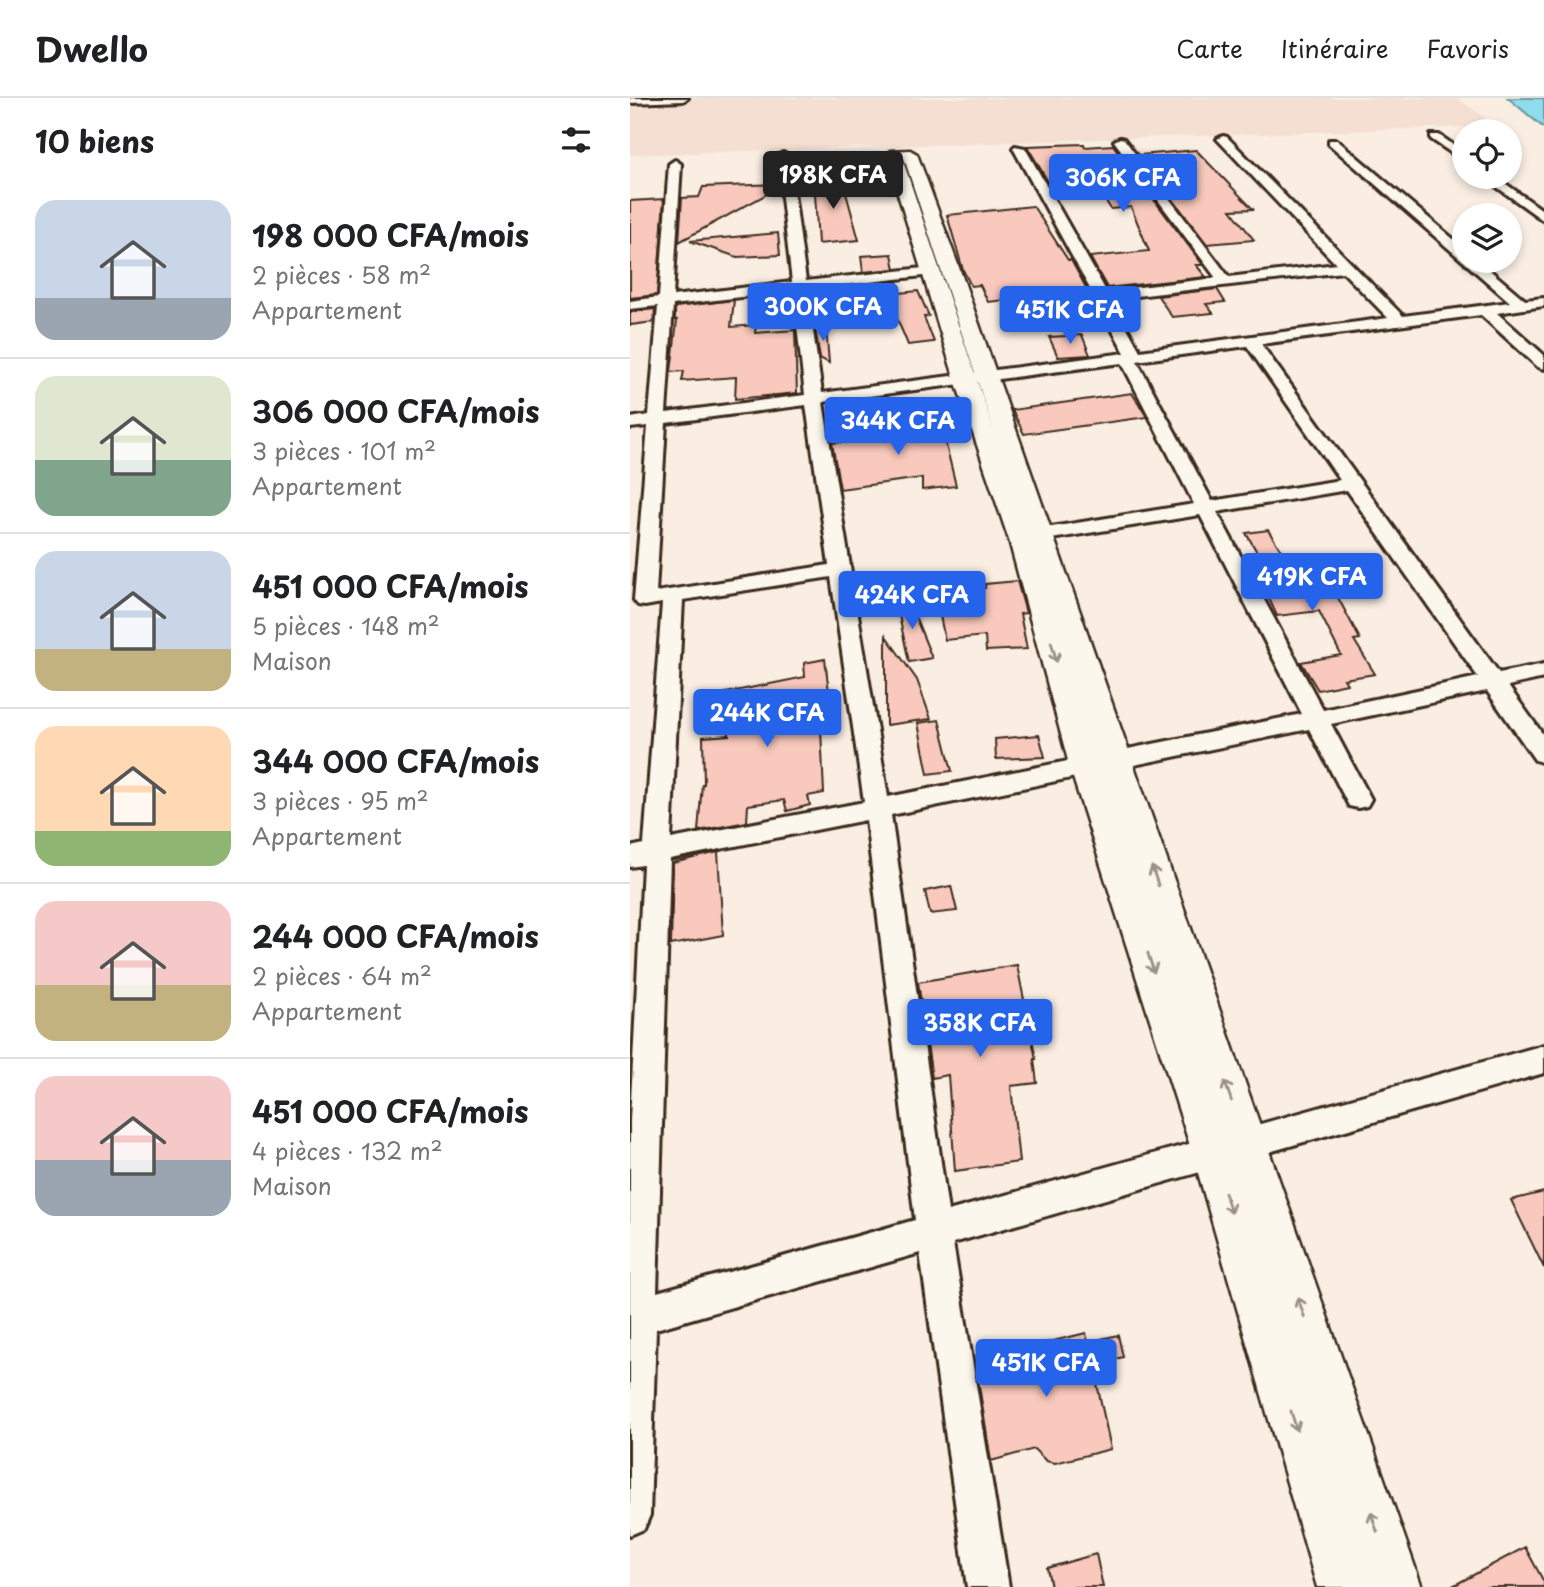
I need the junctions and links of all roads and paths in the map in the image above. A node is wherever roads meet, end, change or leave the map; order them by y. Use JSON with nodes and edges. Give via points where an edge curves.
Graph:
{"nodes":[{"id":1,"x":683,"y":98,"type":"edge"},
{"id":2,"x":630,"y":100,"type":"edge"},
{"id":3,"x":1435,"y":137,"type":"dead end"},
{"id":4,"x":1223,"y":139,"type":"dead end"},
{"id":5,"x":1120,"y":141,"type":"dead end"},
{"id":6,"x":1333,"y":142,"type":"dead end"},
{"id":7,"x":1018,"y":148,"type":"dead end"},
{"id":8,"x":1452,"y":149,"type":"edge"},
{"id":9,"x":783,"y":156,"type":"dead end"},
{"id":10,"x":675,"y":164,"type":"dead end"},
{"id":11,"x":1506,"y":189,"type":"edge"},
{"id":12,"x":1544,"y":217,"type":"edge"},
{"id":13,"x":1452,"y":245,"type":"edge"},
{"id":14,"x":1346,"y":267,"type":"junction"},
{"id":15,"x":932,"y":271,"type":"junction"},
{"id":16,"x":1485,"y":273,"type":"edge"},
{"id":17,"x":1225,"y":282,"type":"junction"},
{"id":18,"x":801,"y":286,"type":"junction"},
{"id":19,"x":1101,"y":296,"type":"junction"},
{"id":20,"x":665,"y":301,"type":"junction"},
{"id":21,"x":1544,"y":302,"type":"edge"},
{"id":22,"x":630,"y":305,"type":"edge"},
{"id":23,"x":1522,"y":305,"type":"junction"},
{"id":24,"x":1485,"y":310,"type":"junction"},
{"id":25,"x":1399,"y":321,"type":"junction"},
{"id":26,"x":1251,"y":341,"type":"junction"},
{"id":27,"x":1131,"y":357,"type":"junction"},
{"id":28,"x":1544,"y":364,"type":"edge"},
{"id":29,"x":976,"y":379,"type":"junction"},
{"id":30,"x":814,"y":399,"type":"junction"},
{"id":31,"x":657,"y":419,"type":"junction"},
{"id":32,"x":630,"y":423,"type":"edge"},
{"id":33,"x":1352,"y":484,"type":"junction"},
{"id":34,"x":1205,"y":508,"type":"junction"},
{"id":35,"x":1039,"y":535,"type":"junction"},
{"id":36,"x":840,"y":569,"type":"junction"},
{"id":37,"x":673,"y":595,"type":"junction"},
{"id":38,"x":637,"y":601,"type":"edge"},
{"id":39,"x":1544,"y":671,"type":"edge"},
{"id":40,"x":1492,"y":682,"type":"junction"},
{"id":41,"x":1315,"y":718,"type":"junction"},
{"id":42,"x":1544,"y":754,"type":"edge"},
{"id":43,"x":1101,"y":765,"type":"junction"},
{"id":44,"x":1358,"y":799,"type":"dead end"},
{"id":45,"x":877,"y":807,"type":"junction"},
{"id":46,"x":643,"y":854,"type":"edge"},
{"id":47,"x":1544,"y":1059,"type":"edge"},
{"id":48,"x":1246,"y":1142,"type":"junction"},
{"id":49,"x":1213,"y":1152,"type":"junction"},
{"id":50,"x":934,"y":1233,"type":"junction"},
{"id":51,"x":634,"y":1317,"type":"edge"},
{"id":52,"x":630,"y":1515,"type":"edge"},
{"id":53,"x":988,"y":1587,"type":"edge"},
{"id":54,"x":1344,"y":1587,"type":"edge"},
{"id":55,"x":1395,"y":1587,"type":"edge"}],
"edges":[{"from":1,"to":2,"type":"street"},
{"from":3,"to":8,"type":"street"},
{"from":4,"to":14,"type":"street"},
{"from":5,"to":17,"type":"street"},
{"from":6,"to":13,"type":"street"},
{"from":7,"to":19,"type":"street"},
{"from":9,"to":18,"type":"street"},
{"from":10,"to":20,"type":"street"},
{"from":11,"to":12,"type":"street"},
{"from":14,"to":17,"type":"street"},
{"from":14,"to":25,"type":"street"},
{"from":15,"to":18,"type":"street"},
{"from":15,"to":29,"type":"street"},
{"from":15,"to":29,"type":"street","via":[[926,225]]},
{"from":16,"to":23,"type":"street"},
{"from":17,"to":19,"type":"street"},
{"from":18,"to":20,"type":"street"},
{"from":18,"to":30,"type":"street"},
{"from":19,"to":27,"type":"street"},
{"from":20,"to":22,"type":"street"},
{"from":20,"to":31,"type":"street"},
{"from":21,"to":23,"type":"street"},
{"from":23,"to":24,"type":"street"},
{"from":24,"to":25,"type":"street"},
{"from":24,"to":28,"type":"street"},
{"from":25,"to":26,"type":"street"},
{"from":26,"to":27,"type":"street"},
{"from":26,"to":33,"type":"street"},
{"from":27,"to":29,"type":"street"},
{"from":27,"to":34,"type":"street"},
{"from":29,"to":30,"type":"street"},
{"from":29,"to":35,"type":"street"},
{"from":29,"to":43,"type":"street","one_way":true,"via":[[1022,540]]},
{"from":30,"to":31,"type":"street"},
{"from":30,"to":36,"type":"street"},
{"from":31,"to":32,"type":"street"},
{"from":31,"to":38,"type":"street"},
{"from":33,"to":34,"type":"street"},
{"from":33,"to":40,"type":"street"},
{"from":34,"to":35,"type":"street"},
{"from":34,"to":41,"type":"street"},
{"from":35,"to":43,"type":"street"},
{"from":36,"to":37,"type":"street"},
{"from":36,"to":45,"type":"street"},
{"from":37,"to":38,"type":"street"},
{"from":37,"to":46,"type":"street"},
{"from":39,"to":40,"type":"street"},
{"from":40,"to":41,"type":"street"},
{"from":40,"to":42,"type":"street"},
{"from":41,"to":43,"type":"street"},
{"from":41,"to":44,"type":"street"},
{"from":43,"to":45,"type":"street"},
{"from":48,"to":43,"type":"street","one_way":true},
{"from":43,"to":49,"type":"street","one_way":true},
{"from":45,"to":46,"type":"street"},
{"from":45,"to":50,"type":"street"},
{"from":46,"to":51,"type":"street"},
{"from":47,"to":48,"type":"street"},
{"from":48,"to":49,"type":"street"},
{"from":55,"to":48,"type":"street","one_way":true},
{"from":49,"to":50,"type":"street"},
{"from":49,"to":54,"type":"street","one_way":true},
{"from":50,"to":51,"type":"street"},
{"from":50,"to":53,"type":"street"},
{"from":51,"to":52,"type":"street"}]}
